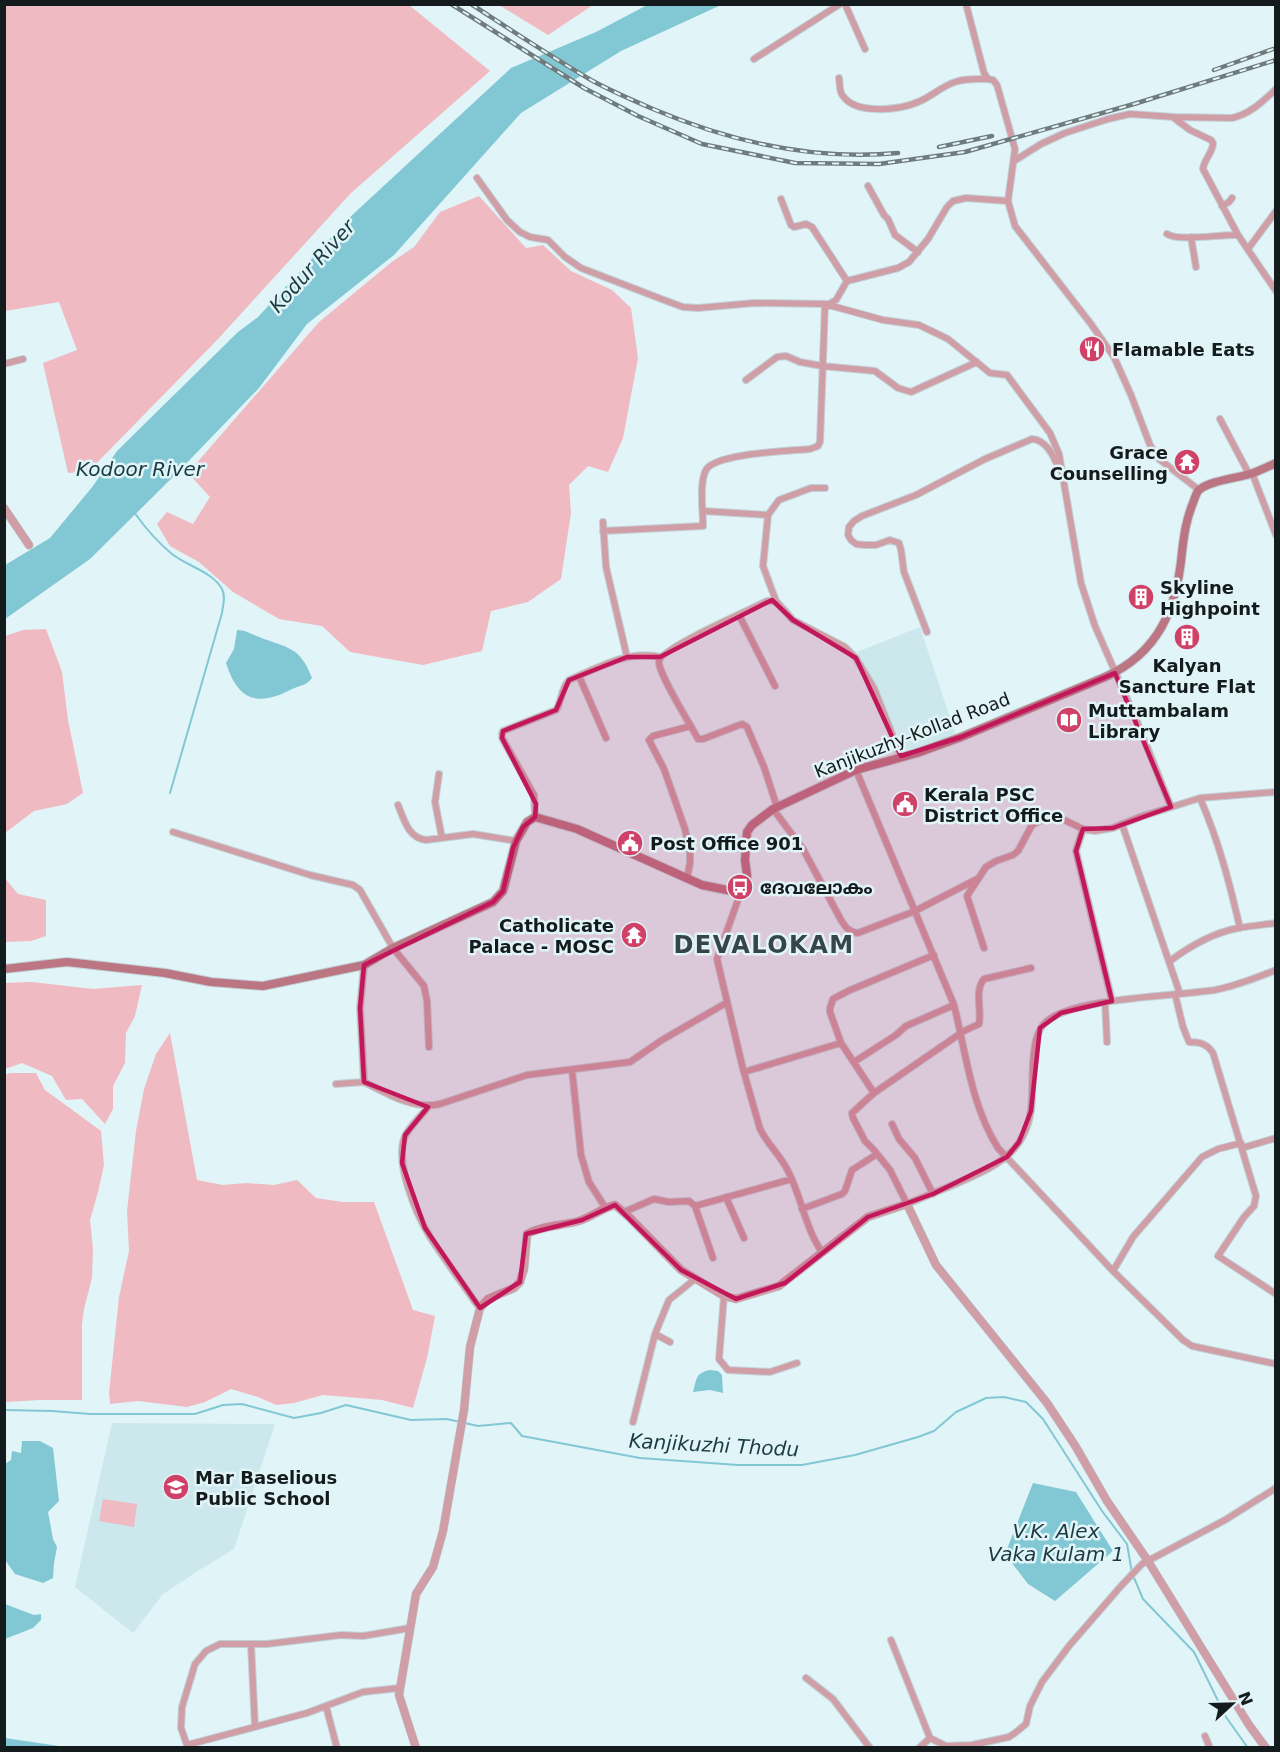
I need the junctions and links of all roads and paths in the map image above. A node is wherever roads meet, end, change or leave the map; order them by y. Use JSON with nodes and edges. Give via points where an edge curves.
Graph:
{"nodes":[{"id":1,"x":843,"y":4,"type":"edge"},
{"id":2,"x":966,"y":4,"type":"edge"},
{"id":3,"x":865,"y":49,"type":"dead end"},
{"id":4,"x":754,"y":59,"type":"dead end"},
{"id":5,"x":839,"y":78,"type":"dead end"},
{"id":6,"x":988,"y":79,"type":"junction"},
{"id":7,"x":1275,"y":89,"type":"edge"},
{"id":8,"x":1174,"y":117,"type":"junction"},
{"id":9,"x":1014,"y":160,"type":"junction"},
{"id":10,"x":477,"y":178,"type":"dead end"},
{"id":11,"x":868,"y":186,"type":"dead end"},
{"id":12,"x":1232,"y":198,"type":"dead end"},
{"id":13,"x":781,"y":199,"type":"dead end"},
{"id":14,"x":1008,"y":201,"type":"junction"},
{"id":15,"x":1222,"y":206,"type":"junction"},
{"id":16,"x":1275,"y":212,"type":"edge"},
{"id":17,"x":1167,"y":234,"type":"dead end"},
{"id":18,"x":1238,"y":235,"type":"junction"},
{"id":19,"x":1191,"y":237,"type":"junction"},
{"id":20,"x":1248,"y":249,"type":"junction"},
{"id":21,"x":918,"y":252,"type":"junction"},
{"id":22,"x":1196,"y":267,"type":"dead end"},
{"id":23,"x":847,"y":280,"type":"junction"},
{"id":24,"x":1275,"y":289,"type":"edge"},
{"id":25,"x":825,"y":304,"type":"junction"},
{"id":26,"x":23,"y":358,"type":"dead end"},
{"id":27,"x":977,"y":362,"type":"junction"},
{"id":28,"x":4,"y":364,"type":"edge"},
{"id":29,"x":822,"y":366,"type":"junction"},
{"id":30,"x":746,"y":380,"type":"dead end"},
{"id":31,"x":1220,"y":419,"type":"dead end"},
{"id":32,"x":1275,"y":463,"type":"edge"},
{"id":33,"x":1250,"y":474,"type":"junction"},
{"id":34,"x":1062,"y":478,"type":"junction"},
{"id":35,"x":825,"y":488,"type":"dead end"},
{"id":36,"x":1199,"y":490,"type":"junction"},
{"id":37,"x":4,"y":508,"type":"edge"},
{"id":38,"x":703,"y":511,"type":"junction"},
{"id":39,"x":768,"y":515,"type":"junction"},
{"id":40,"x":603,"y":522,"type":"dead end"},
{"id":41,"x":603,"y":531,"type":"junction"},
{"id":42,"x":1275,"y":535,"type":"edge"},
{"id":43,"x":29,"y":545,"type":"dead end"},
{"id":44,"x":776,"y":601,"type":"junction"},
{"id":45,"x":739,"y":615,"type":"junction"},
{"id":46,"x":927,"y":632,"type":"dead end"},
{"id":47,"x":627,"y":657,"type":"junction"},
{"id":48,"x":661,"y":657,"type":"junction"},
{"id":49,"x":1115,"y":673,"type":"junction"},
{"id":50,"x":579,"y":676,"type":"junction"},
{"id":51,"x":775,"y":686,"type":"dead end"},
{"id":52,"x":691,"y":726,"type":"junction"},
{"id":53,"x":606,"y":738,"type":"dead end"},
{"id":54,"x":901,"y":756,"type":"junction"},
{"id":55,"x":855,"y":770,"type":"junction"},
{"id":56,"x":439,"y":774,"type":"dead end"},
{"id":57,"x":1275,"y":794,"type":"edge"},
{"id":58,"x":1200,"y":798,"type":"junction"},
{"id":59,"x":398,"y":805,"type":"dead end"},
{"id":60,"x":1171,"y":807,"type":"junction"},
{"id":61,"x":775,"y":808,"type":"junction"},
{"id":62,"x":536,"y":817,"type":"junction"},
{"id":63,"x":1122,"y":824,"type":"junction"},
{"id":64,"x":1083,"y":830,"type":"junction"},
{"id":65,"x":173,"y":832,"type":"dead end"},
{"id":66,"x":442,"y":838,"type":"junction"},
{"id":67,"x":516,"y":841,"type":"junction"},
{"id":68,"x":980,"y":877,"type":"junction"},
{"id":69,"x":687,"y":879,"type":"junction"},
{"id":70,"x":740,"y":889,"type":"junction"},
{"id":71,"x":915,"y":911,"type":"junction"},
{"id":72,"x":1275,"y":923,"type":"edge"},
{"id":73,"x":1239,"y":928,"type":"junction"},
{"id":74,"x":393,"y":948,"type":"junction"},
{"id":75,"x":984,"y":948,"type":"dead end"},
{"id":76,"x":934,"y":955,"type":"junction"},
{"id":77,"x":1170,"y":961,"type":"junction"},
{"id":78,"x":364,"y":965,"type":"junction"},
{"id":79,"x":1031,"y":968,"type":"dead end"},
{"id":80,"x":4,"y":969,"type":"edge"},
{"id":81,"x":1275,"y":970,"type":"edge"},
{"id":82,"x":1178,"y":994,"type":"junction"},
{"id":83,"x":1108,"y":1002,"type":"junction"},
{"id":84,"x":726,"y":1003,"type":"junction"},
{"id":85,"x":954,"y":1005,"type":"junction"},
{"id":86,"x":962,"y":1034,"type":"junction"},
{"id":87,"x":1107,"y":1042,"type":"dead end"},
{"id":88,"x":841,"y":1044,"type":"junction"},
{"id":89,"x":429,"y":1047,"type":"dead end"},
{"id":90,"x":854,"y":1062,"type":"junction"},
{"id":91,"x":572,"y":1070,"type":"junction"},
{"id":92,"x":744,"y":1072,"type":"junction"},
{"id":93,"x":364,"y":1082,"type":"junction"},
{"id":94,"x":336,"y":1084,"type":"dead end"},
{"id":95,"x":874,"y":1093,"type":"junction"},
{"id":96,"x":428,"y":1107,"type":"junction"},
{"id":97,"x":892,"y":1124,"type":"dead end"},
{"id":98,"x":1275,"y":1138,"type":"edge"},
{"id":99,"x":1242,"y":1146,"type":"junction"},
{"id":100,"x":877,"y":1154,"type":"junction"},
{"id":101,"x":1007,"y":1157,"type":"junction"},
{"id":102,"x":792,"y":1179,"type":"junction"},
{"id":103,"x":933,"y":1194,"type":"junction"},
{"id":104,"x":726,"y":1197,"type":"junction"},
{"id":105,"x":907,"y":1204,"type":"junction"},
{"id":106,"x":695,"y":1206,"type":"junction"},
{"id":107,"x":605,"y":1207,"type":"junction"},
{"id":108,"x":802,"y":1209,"type":"junction"},
{"id":109,"x":624,"y":1212,"type":"junction"},
{"id":110,"x":744,"y":1238,"type":"dead end"},
{"id":111,"x":822,"y":1252,"type":"junction"},
{"id":112,"x":713,"y":1258,"type":"dead end"},
{"id":113,"x":1113,"y":1271,"type":"junction"},
{"id":114,"x":696,"y":1279,"type":"junction"},
{"id":115,"x":1275,"y":1294,"type":"edge"},
{"id":116,"x":724,"y":1296,"type":"junction"},
{"id":117,"x":480,"y":1308,"type":"junction"},
{"id":118,"x":655,"y":1334,"type":"junction"},
{"id":119,"x":670,"y":1342,"type":"dead end"},
{"id":120,"x":797,"y":1363,"type":"dead end"},
{"id":121,"x":1275,"y":1364,"type":"edge"},
{"id":122,"x":633,"y":1422,"type":"dead end"},
{"id":123,"x":1275,"y":1488,"type":"edge"},
{"id":124,"x":1145,"y":1562,"type":"junction"},
{"id":125,"x":410,"y":1628,"type":"junction"},
{"id":126,"x":891,"y":1640,"type":"dead end"},
{"id":127,"x":251,"y":1644,"type":"junction"},
{"id":128,"x":806,"y":1678,"type":"dead end"},
{"id":129,"x":399,"y":1688,"type":"junction"},
{"id":130,"x":326,"y":1706,"type":"junction"},
{"id":131,"x":255,"y":1727,"type":"junction"},
{"id":132,"x":1204,"y":1736,"type":"dead end"},
{"id":133,"x":930,"y":1738,"type":"junction"},
{"id":134,"x":940,"y":1745,"type":"edge"},
{"id":135,"x":188,"y":1746,"type":"edge"},
{"id":136,"x":337,"y":1748,"type":"edge"},
{"id":137,"x":416,"y":1748,"type":"edge"},
{"id":138,"x":870,"y":1748,"type":"edge"},
{"id":139,"x":920,"y":1748,"type":"edge"},
{"id":140,"x":1210,"y":1748,"type":"edge"},
{"id":141,"x":1266,"y":1748,"type":"edge"}],
"edges":[{"from":1,"to":3,"type":"street"},
{"from":1,"to":4,"type":"street"},
{"from":2,"to":6,"type":"street"},
{"from":5,"to":6,"type":"street","via":[[843,97],[858,106],[883,109],[921,101],[966,78]]},
{"from":6,"to":9,"type":"street","via":[[997,85],[1015,149]]},
{"from":7,"to":8,"type":"street","via":[[1241,116]]},
{"from":8,"to":9,"type":"street","via":[[1130,114],[1108,119],[1065,133]]},
{"from":8,"to":15,"type":"street","via":[[1213,143],[1203,169]]},
{"from":9,"to":14,"type":"street"},
{"from":10,"to":25,"type":"street","via":[[520,232],[548,240],[581,268],[664,300],[698,308],[754,303]]},
{"from":11,"to":21,"type":"street","via":[[895,235]]},
{"from":12,"to":15,"type":"street"},
{"from":13,"to":23,"type":"street","via":[[791,225],[812,227]]},
{"from":14,"to":21,"type":"street","via":[[953,201]]},
{"from":14,"to":36,"type":"street","via":[[1015,226],[1114,357],[1159,459]]},
{"from":15,"to":18,"type":"street"},
{"from":16,"to":20,"type":"street"},
{"from":17,"to":19,"type":"street"},
{"from":18,"to":19,"type":"street"},
{"from":18,"to":20,"type":"street"},
{"from":19,"to":22,"type":"street"},
{"from":20,"to":24,"type":"street"},
{"from":21,"to":23,"type":"street","via":[[898,268]]},
{"from":23,"to":25,"type":"street","via":[[836,300]]},
{"from":25,"to":27,"type":"street","via":[[919,325],[948,339]]},
{"from":25,"to":29,"type":"street"},
{"from":26,"to":28,"type":"street"},
{"from":27,"to":29,"type":"street","via":[[911,392],[898,388],[875,371]]},
{"from":27,"to":34,"type":"street","via":[[990,373],[1007,375],[1050,433],[1059,454]]},
{"from":29,"to":30,"type":"street","via":[[777,357]]},
{"from":29,"to":38,"type":"street","via":[[818,446],[712,463],[705,471]]},
{"from":31,"to":33,"type":"street"},
{"from":32,"to":33,"type":"main road"},
{"from":33,"to":36,"type":"main road"},
{"from":33,"to":42,"type":"street"},
{"from":34,"to":46,"type":"street","via":[[1047,447],[1032,440],[854,521],[848,535],[856,544],[876,545],[890,540],[901,546],[904,572]]},
{"from":34,"to":49,"type":"street","via":[[1081,582]]},
{"from":35,"to":39,"type":"street","via":[[811,488],[779,500]]},
{"from":36,"to":49,"type":"main road","name":"Kanjikuzhy-Kollad Road","via":[[1186,520],[1172,608],[1143,651]]},
{"from":37,"to":43,"type":"street"},
{"from":38,"to":39,"type":"street"},
{"from":38,"to":41,"type":"street","via":[[703,526]]},
{"from":39,"to":44,"type":"street","via":[[763,566]]},
{"from":40,"to":41,"type":"street"},
{"from":41,"to":47,"type":"street","via":[[606,567]]},
{"from":44,"to":45,"type":"street","via":[[767,601]]},
{"from":44,"to":54,"type":"street","via":[[793,620],[845,647],[856,658],[874,688]]},
{"from":45,"to":48,"type":"street","via":[[693,636]]},
{"from":45,"to":51,"type":"street"},
{"from":47,"to":48,"type":"street"},
{"from":47,"to":50,"type":"street"},
{"from":48,"to":52,"type":"street","via":[[663,678]]},
{"from":49,"to":54,"type":"main road","name":"Kanjikuzhy-Kollad Road","via":[[960,737]]},
{"from":49,"to":60,"type":"street"},
{"from":50,"to":53,"type":"street"},
{"from":50,"to":62,"type":"street","via":[[566,682],[556,710],[502,734],[534,795]]},
{"from":52,"to":61,"type":"street","via":[[702,740],[745,725],[764,767]]},
{"from":52,"to":69,"type":"street","via":[[649,740],[664,769],[685,829],[690,853]]},
{"from":54,"to":55,"type":"main road","name":"Kanjikuzhy-Kollad Road"},
{"from":55,"to":61,"type":"main road","name":"Kanjikuzhy-Kollad Road"},
{"from":55,"to":71,"type":"street"},
{"from":56,"to":66,"type":"street","via":[[435,802]]},
{"from":57,"to":58,"type":"street"},
{"from":58,"to":60,"type":"street"},
{"from":58,"to":73,"type":"street","via":[[1215,832]]},
{"from":59,"to":66,"type":"street","via":[[415,837]]},
{"from":60,"to":63,"type":"street"},
{"from":61,"to":70,"type":"main road","name":"Kanjikuzhy-Kollad Road","via":[[747,832],[746,884]]},
{"from":61,"to":71,"type":"street","via":[[852,933]]},
{"from":62,"to":67,"type":"main road","via":[[527,822]]},
{"from":62,"to":69,"type":"main road","via":[[576,829]]},
{"from":63,"to":64,"type":"street"},
{"from":63,"to":77,"type":"street"},
{"from":64,"to":68,"type":"street","via":[[1058,817],[1039,820],[1018,851],[986,867]]},
{"from":64,"to":83,"type":"street","via":[[1076,851]]},
{"from":65,"to":74,"type":"street","via":[[357,887]]},
{"from":66,"to":67,"type":"street","via":[[472,834]]},
{"from":67,"to":74,"type":"main road","via":[[502,891],[493,902]]},
{"from":68,"to":71,"type":"street"},
{"from":68,"to":75,"type":"street","via":[[967,896]]},
{"from":69,"to":70,"type":"main road","via":[[732,891]]},
{"from":70,"to":84,"type":"street","via":[[717,959]]},
{"from":71,"to":76,"type":"street"},
{"from":72,"to":73,"type":"street"},
{"from":73,"to":77,"type":"street","via":[[1207,938]]},
{"from":74,"to":78,"type":"main road"},
{"from":74,"to":89,"type":"street","via":[[426,989]]},
{"from":76,"to":85,"type":"street"},
{"from":76,"to":88,"type":"street","via":[[833,999],[830,1012]]},
{"from":77,"to":82,"type":"street"},
{"from":78,"to":80,"type":"main road","via":[[263,986],[67,962]]},
{"from":78,"to":93,"type":"street","via":[[360,1008]]},
{"from":79,"to":86,"type":"street","via":[[984,979],[979,989],[979,1024]]},
{"from":81,"to":82,"type":"street","via":[[1236,985]]},
{"from":82,"to":83,"type":"street"},
{"from":82,"to":99,"type":"street","via":[[1189,1042],[1201,1042],[1213,1053]]},
{"from":83,"to":87,"type":"street"},
{"from":83,"to":101,"type":"street","via":[[1061,1013],[1040,1028],[1033,1061],[1031,1111],[1019,1142]]},
{"from":84,"to":91,"type":"street","via":[[630,1062]]},
{"from":84,"to":92,"type":"street"},
{"from":85,"to":86,"type":"street"},
{"from":85,"to":90,"type":"street","via":[[906,1026]]},
{"from":86,"to":95,"type":"street"},
{"from":86,"to":101,"type":"street","via":[[978,1105],[991,1137]]},
{"from":88,"to":90,"type":"street"},
{"from":88,"to":92,"type":"street"},
{"from":90,"to":95,"type":"street"},
{"from":91,"to":96,"type":"street","via":[[527,1075]]},
{"from":91,"to":107,"type":"street","via":[[580,1155],[589,1182]]},
{"from":92,"to":102,"type":"street","via":[[760,1129]]},
{"from":93,"to":94,"type":"street"},
{"from":93,"to":96,"type":"street","via":[[402,1101]]},
{"from":95,"to":100,"type":"street","via":[[852,1113],[865,1141]]},
{"from":96,"to":117,"type":"street","via":[[405,1135],[402,1163],[425,1228]]},
{"from":97,"to":103,"type":"street"},
{"from":98,"to":99,"type":"street"},
{"from":99,"to":113,"type":"street","via":[[1218,1149],[1202,1157],[1133,1237]]},
{"from":99,"to":115,"type":"street","via":[[1256,1196],[1254,1206],[1218,1256]]},
{"from":100,"to":105,"type":"street"},
{"from":100,"to":108,"type":"street","via":[[852,1170],[842,1194]]},
{"from":101,"to":103,"type":"street","via":[[992,1168]]},
{"from":101,"to":113,"type":"street"},
{"from":102,"to":104,"type":"street"},
{"from":102,"to":108,"type":"street"},
{"from":103,"to":105,"type":"street"},
{"from":104,"to":106,"type":"street"},
{"from":104,"to":110,"type":"street"},
{"from":105,"to":111,"type":"street","via":[[868,1217]]},
{"from":105,"to":124,"type":"street","via":[[936,1265],[1047,1403]]},
{"from":106,"to":109,"type":"street","via":[[689,1201],[654,1199]]},
{"from":106,"to":112,"type":"street"},
{"from":107,"to":109,"type":"street","via":[[615,1205]]},
{"from":107,"to":117,"type":"street","via":[[582,1220],[529,1233],[520,1282],[488,1299]]},
{"from":108,"to":111,"type":"street"},
{"from":109,"to":114,"type":"street","via":[[674,1264]]},
{"from":111,"to":116,"type":"street","via":[[774,1288],[736,1299]]},
{"from":113,"to":121,"type":"street","via":[[1192,1346]]},
{"from":114,"to":116,"type":"street"},
{"from":114,"to":118,"type":"street","via":[[669,1300]]},
{"from":116,"to":120,"type":"street","via":[[719,1359],[728,1370],[770,1372]]},
{"from":117,"to":125,"type":"street","via":[[470,1347],[449,1502],[437,1555],[416,1594]]},
{"from":118,"to":119,"type":"street"},
{"from":118,"to":122,"type":"street"},
{"from":123,"to":124,"type":"street"},
{"from":124,"to":134,"type":"street","via":[[1068,1646],[1042,1682],[1026,1725],[1009,1737]]},
{"from":124,"to":141,"type":"street"},
{"from":125,"to":127,"type":"street","via":[[363,1636]]},
{"from":125,"to":129,"type":"street"},
{"from":126,"to":133,"type":"street"},
{"from":127,"to":131,"type":"street"},
{"from":127,"to":135,"type":"street","via":[[220,1644],[206,1651],[195,1664],[182,1707],[181,1728]]},
{"from":128,"to":138,"type":"street","via":[[833,1699]]},
{"from":129,"to":130,"type":"street","via":[[363,1692]]},
{"from":129,"to":137,"type":"street"},
{"from":130,"to":131,"type":"street"},
{"from":130,"to":136,"type":"street"},
{"from":131,"to":135,"type":"street"},
{"from":132,"to":140,"type":"street"},
{"from":133,"to":134,"type":"street"},
{"from":133,"to":139,"type":"street"}]}
